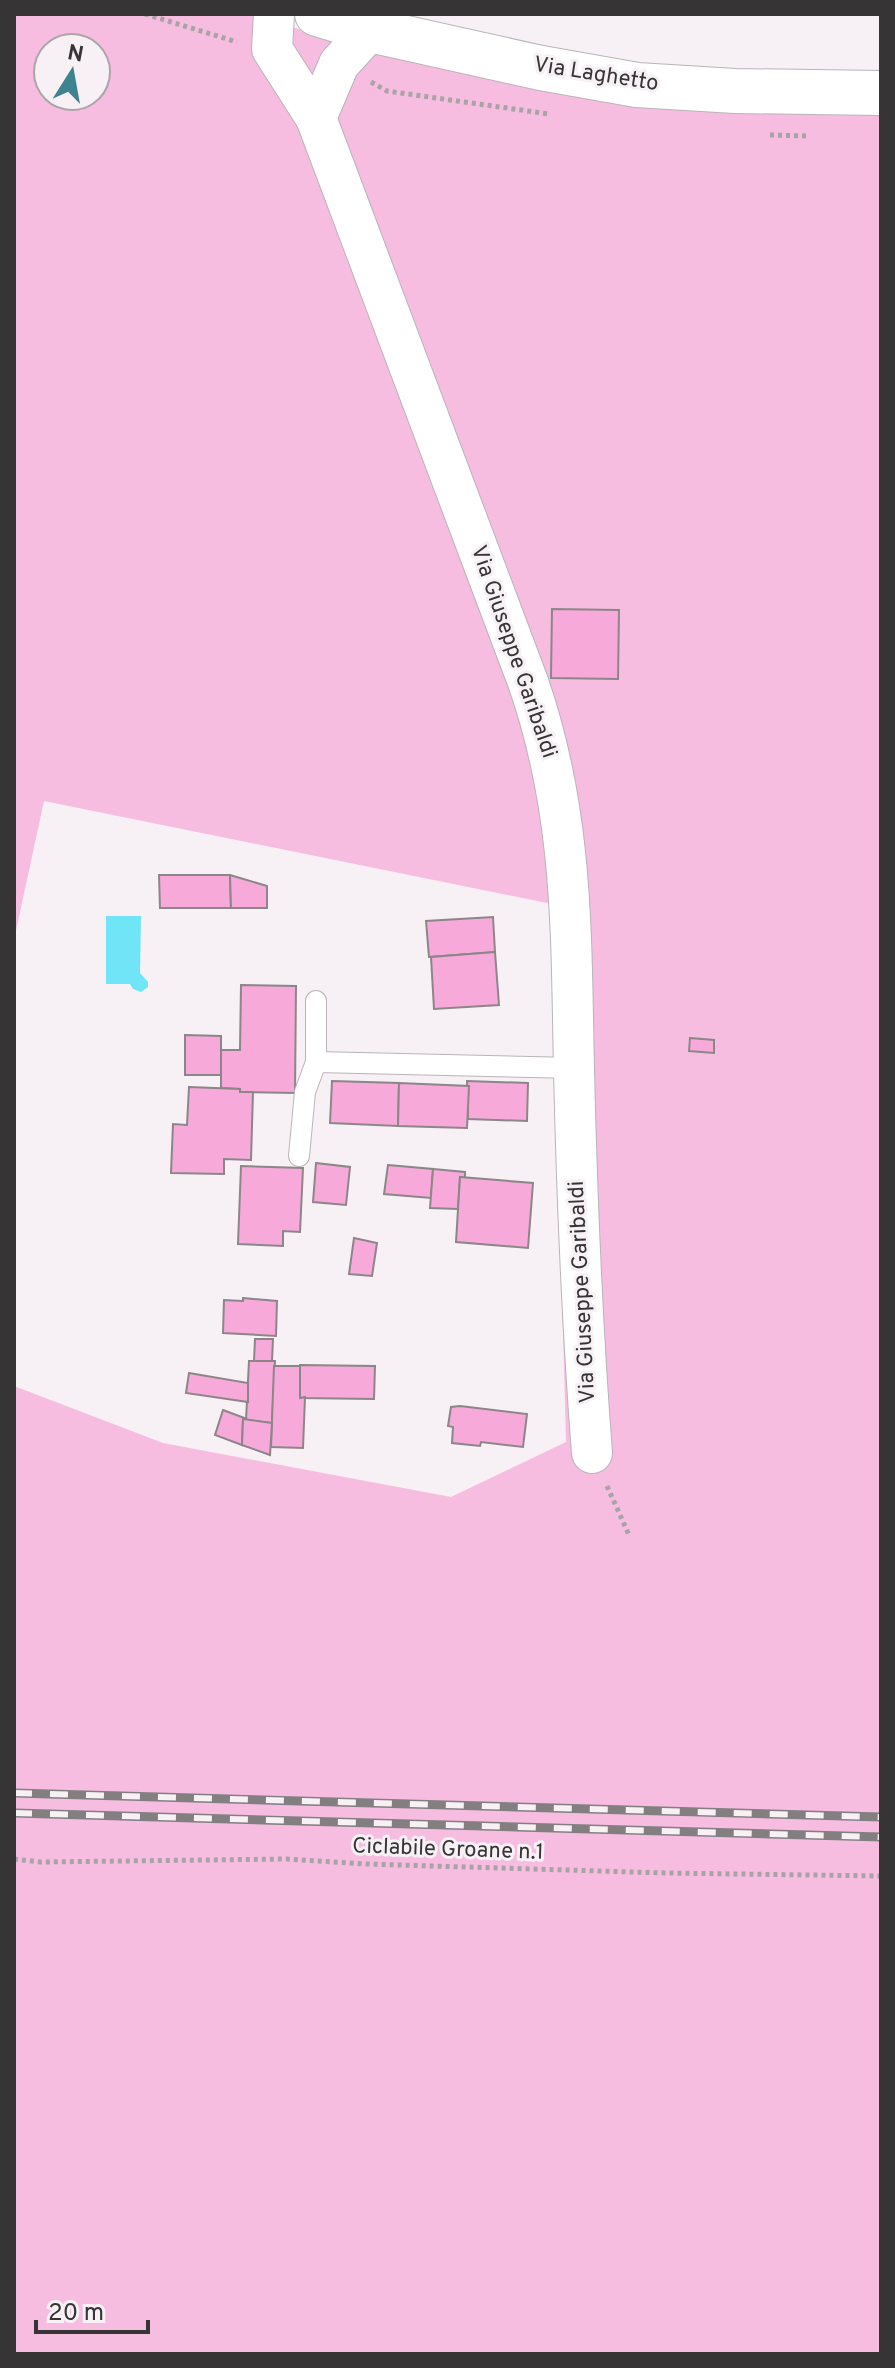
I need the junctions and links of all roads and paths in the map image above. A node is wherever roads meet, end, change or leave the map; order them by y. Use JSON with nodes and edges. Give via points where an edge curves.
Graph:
{"nodes":[{"id":1,"x":145,"y":14,"type":"edge"},
{"id":2,"x":317,"y":14,"type":"edge"},
{"id":3,"x":370,"y":30,"type":"junction"},
{"id":4,"x":273,"y":32,"type":"edge"},
{"id":5,"x":881,"y":93,"type":"edge"},
{"id":6,"x":316,"y":118,"type":"junction"},
{"id":7,"x":316,"y":1001,"type":"dead end"},
{"id":8,"x":316,"y":1062,"type":"junction"},
{"id":9,"x":574,"y":1068,"type":"junction"},
{"id":10,"x":299,"y":1156,"type":"dead end"},
{"id":11,"x":592,"y":1453,"type":"joint"},
{"id":12,"x":629,"y":1535,"type":"dead end"},
{"id":13,"x":14,"y":1859,"type":"edge"},
{"id":14,"x":881,"y":1876,"type":"edge"}],
"edges":[{"from":1,"to":4,"type":"path","via":[[223,39]]},
{"from":2,"to":3,"type":"street","name":"Via Laghetto"},
{"from":3,"to":5,"type":"street","name":"Via Laghetto","via":[[637,85]]},
{"from":3,"to":6,"type":"street","via":[[339,64]]},
{"from":4,"to":6,"type":"street","name":"Via Giuseppe Garibaldi"},
{"from":6,"to":9,"type":"street","name":"Via Giuseppe Garibaldi","via":[[545,736],[569,875]]},
{"from":7,"to":8,"type":"lane"},
{"from":8,"to":9,"type":"lane"},
{"from":8,"to":10,"type":"lane","via":[[305,1092]]},
{"from":9,"to":11,"type":"street","name":"Via Giuseppe Garibaldi"},
{"from":11,"to":12,"type":"path"},
{"from":13,"to":14,"type":"path","name":"Ciclabile Groane n.1","via":[[287,1859]]}]}
